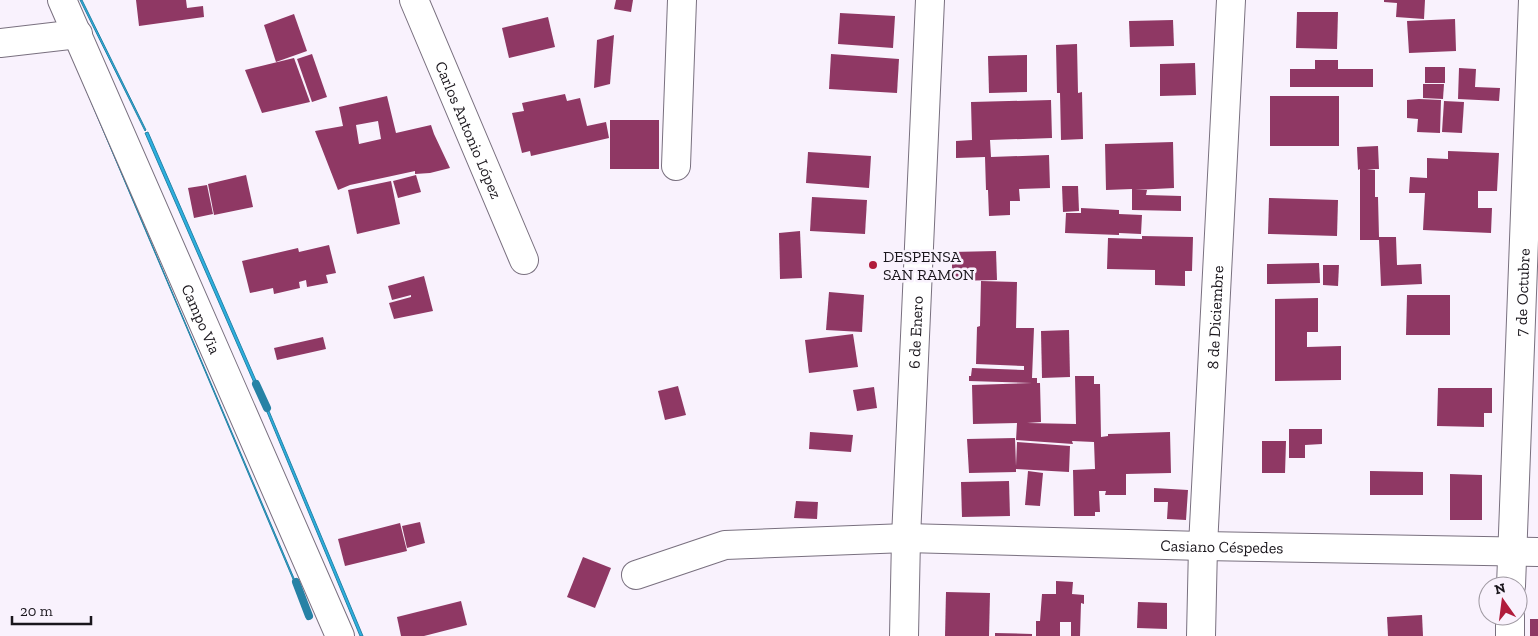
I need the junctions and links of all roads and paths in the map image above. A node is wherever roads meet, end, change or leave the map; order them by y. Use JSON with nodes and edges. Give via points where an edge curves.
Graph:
{"nodes":[{"id":1,"x":62,"y":0,"type":"edge"},
{"id":2,"x":414,"y":0,"type":"edge"},
{"id":3,"x":682,"y":0,"type":"edge"},
{"id":4,"x":930,"y":0,"type":"edge"},
{"id":5,"x":1231,"y":0,"type":"edge"},
{"id":6,"x":1533,"y":0,"type":"edge"},
{"id":7,"x":78,"y":34,"type":"junction"},
{"id":8,"x":0,"y":43,"type":"edge"},
{"id":9,"x":676,"y":166,"type":"dead end"},
{"id":10,"x":524,"y":260,"type":"dead end"},
{"id":11,"x":906,"y":538,"type":"junction"},
{"id":12,"x":1203,"y":546,"type":"junction"},
{"id":13,"x":1525,"y":552,"type":"edge"},
{"id":14,"x":636,"y":575,"type":"dead end"},
{"id":15,"x":1515,"y":576,"type":"edge"},
{"id":16,"x":340,"y":636,"type":"edge"},
{"id":17,"x":904,"y":636,"type":"edge"},
{"id":18,"x":1201,"y":636,"type":"edge"}],
"edges":[{"from":1,"to":7,"type":"street","name":"Campo Via"},
{"from":2,"to":10,"type":"street","name":"Carlos Antonio López"},
{"from":3,"to":9,"type":"street"},
{"from":4,"to":11,"type":"street","name":"6 de Enero"},
{"from":5,"to":12,"type":"street","name":"8 de Diciembre"},
{"from":6,"to":13,"type":"street","name":"7 de Octubre"},
{"from":7,"to":8,"type":"street"},
{"from":7,"to":16,"type":"street","name":"Campo Via"},
{"from":11,"to":12,"type":"street","name":"Casiano Céspedes"},
{"from":11,"to":14,"type":"street","name":"Casiano Céspedes","via":[[725,545]]},
{"from":11,"to":17,"type":"street","name":"6 de Enero"},
{"from":12,"to":13,"type":"street","name":"Casiano Céspedes"},
{"from":12,"to":18,"type":"street","name":"8 de Diciembre"},
{"from":13,"to":15,"type":"street","name":"7 de Octubre"}]}
